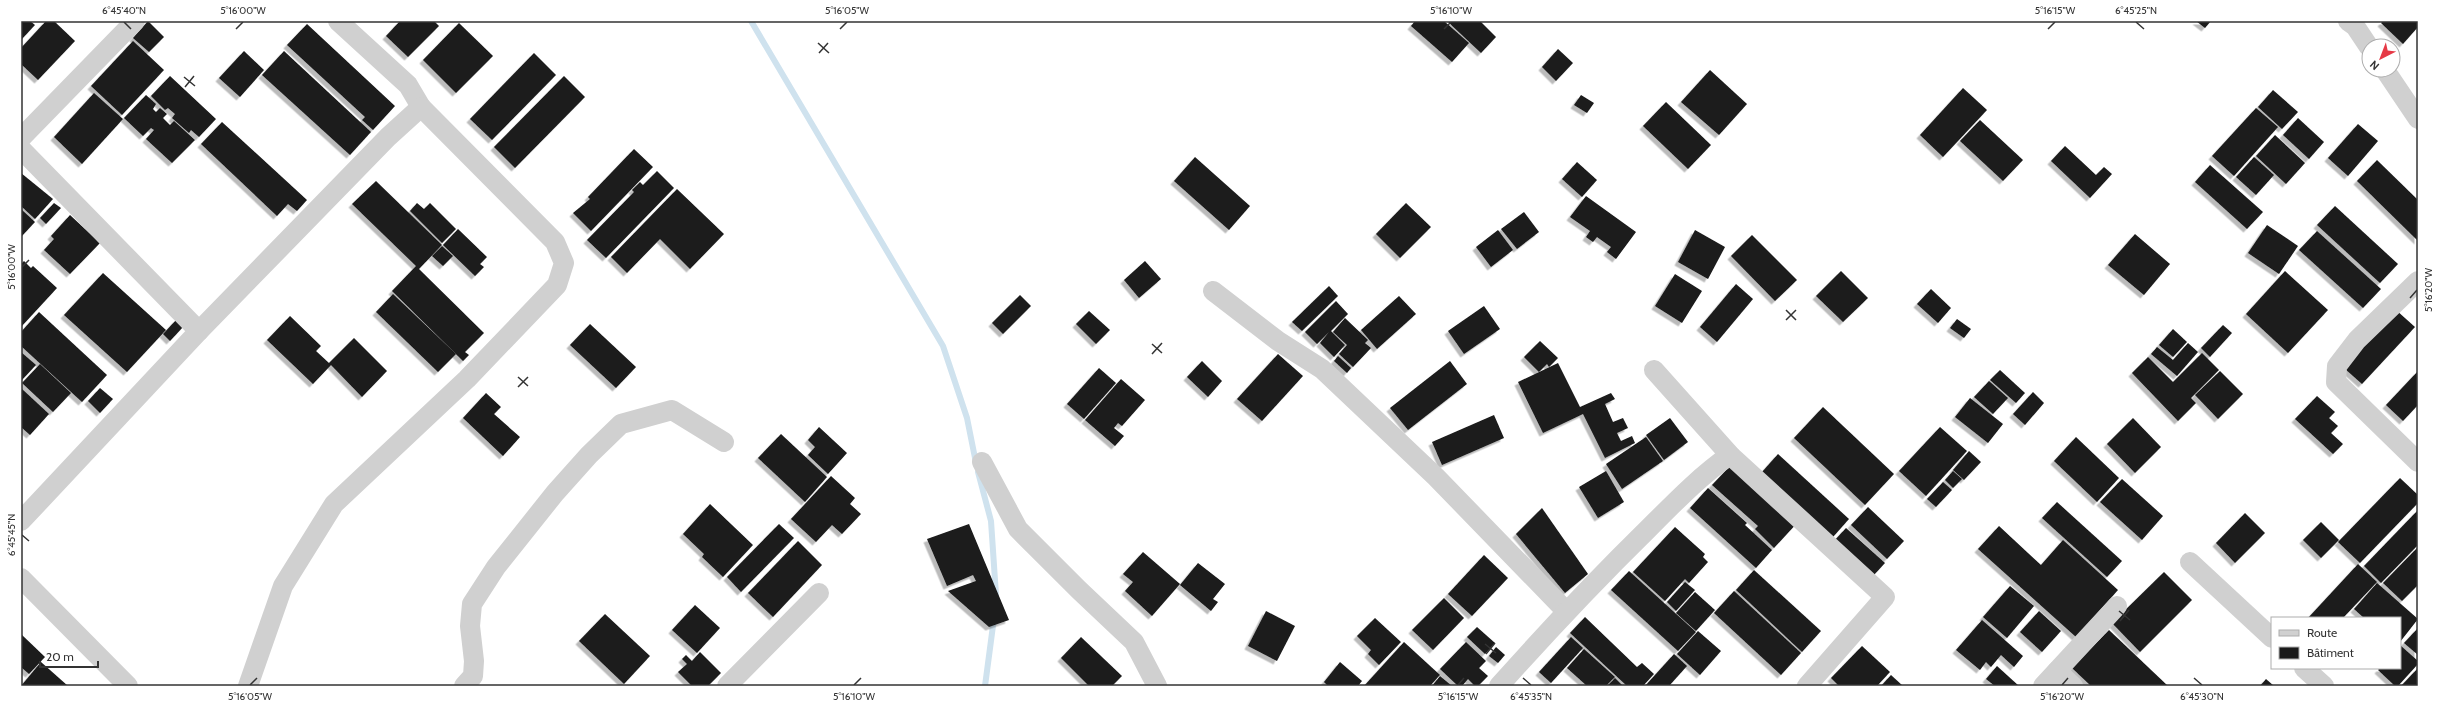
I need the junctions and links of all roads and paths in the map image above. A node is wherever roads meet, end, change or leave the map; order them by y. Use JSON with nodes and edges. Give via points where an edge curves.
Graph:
{"nodes":[{"id":1,"x":135,"y":21,"type":"edge"},
{"id":2,"x":338,"y":21,"type":"edge"},
{"id":3,"x":2348,"y":21,"type":"edge"},
{"id":4,"x":2363,"y":38,"type":"edge"},
{"id":5,"x":2390,"y":78,"type":"edge"},
{"id":6,"x":421,"y":107,"type":"junction"},
{"id":7,"x":2418,"y":119,"type":"edge"},
{"id":8,"x":21,"y":138,"type":"edge"},
{"id":9,"x":21,"y":149,"type":"edge"},
{"id":10,"x":2418,"y":281,"type":"edge"},
{"id":11,"x":1213,"y":291,"type":"dead end"},
{"id":12,"x":199,"y":331,"type":"junction"},
{"id":13,"x":1654,"y":370,"type":"dead end"},
{"id":14,"x":724,"y":442,"type":"dead end"},
{"id":15,"x":1730,"y":455,"type":"junction"},
{"id":16,"x":982,"y":462,"type":"dead end"},
{"id":17,"x":2418,"y":462,"type":"edge"},
{"id":18,"x":21,"y":521,"type":"edge"},
{"id":19,"x":2190,"y":562,"type":"dead end"},
{"id":20,"x":21,"y":578,"type":"edge"},
{"id":21,"x":819,"y":593,"type":"dead end"},
{"id":22,"x":2117,"y":606,"type":"dead end"},
{"id":23,"x":1566,"y":611,"type":"junction"},
{"id":24,"x":2271,"y":637,"type":"edge"},
{"id":25,"x":2305,"y":669,"type":"edge"},
{"id":26,"x":2057,"y":671,"type":"junction"},
{"id":27,"x":128,"y":686,"type":"edge"},
{"id":28,"x":248,"y":686,"type":"edge"},
{"id":29,"x":464,"y":686,"type":"edge"},
{"id":30,"x":727,"y":686,"type":"edge"},
{"id":31,"x":1157,"y":686,"type":"edge"},
{"id":32,"x":1499,"y":686,"type":"edge"},
{"id":33,"x":1807,"y":686,"type":"edge"},
{"id":34,"x":2043,"y":686,"type":"edge"},
{"id":35,"x":2073,"y":686,"type":"edge"},
{"id":36,"x":2324,"y":686,"type":"edge"}],
"edges":[{"from":1,"to":8,"type":"street"},
{"from":2,"to":6,"type":"street","via":[[408,85]]},
{"from":3,"to":4,"type":"street"},
{"from":5,"to":7,"type":"street"},
{"from":6,"to":12,"type":"street","via":[[388,137]]},
{"from":6,"to":28,"type":"street","via":[[555,242],[564,263],[558,285],[467,379],[334,504],[283,586]]},
{"from":9,"to":12,"type":"street"},
{"from":10,"to":17,"type":"street","via":[[2357,340],[2337,366],[2336,382]]},
{"from":11,"to":23,"type":"street","via":[[1278,341],[1322,369],[1436,477]]},
{"from":12,"to":18,"type":"street"},
{"from":13,"to":15,"type":"street"},
{"from":14,"to":29,"type":"street","via":[[672,410],[621,424],[555,493],[496,567],[472,604],[470,626],[473,676]]},
{"from":15,"to":23,"type":"street","via":[[1708,470]]},
{"from":15,"to":33,"type":"street","via":[[1885,597]]},
{"from":16,"to":31,"type":"street","via":[[1018,529],[1134,642]]},
{"from":19,"to":24,"type":"street"},
{"from":20,"to":27,"type":"street"},
{"from":21,"to":30,"type":"street"},
{"from":22,"to":26,"type":"street"},
{"from":23,"to":32,"type":"street"},
{"from":25,"to":36,"type":"street"},
{"from":26,"to":34,"type":"street"},
{"from":26,"to":35,"type":"street"}]}
